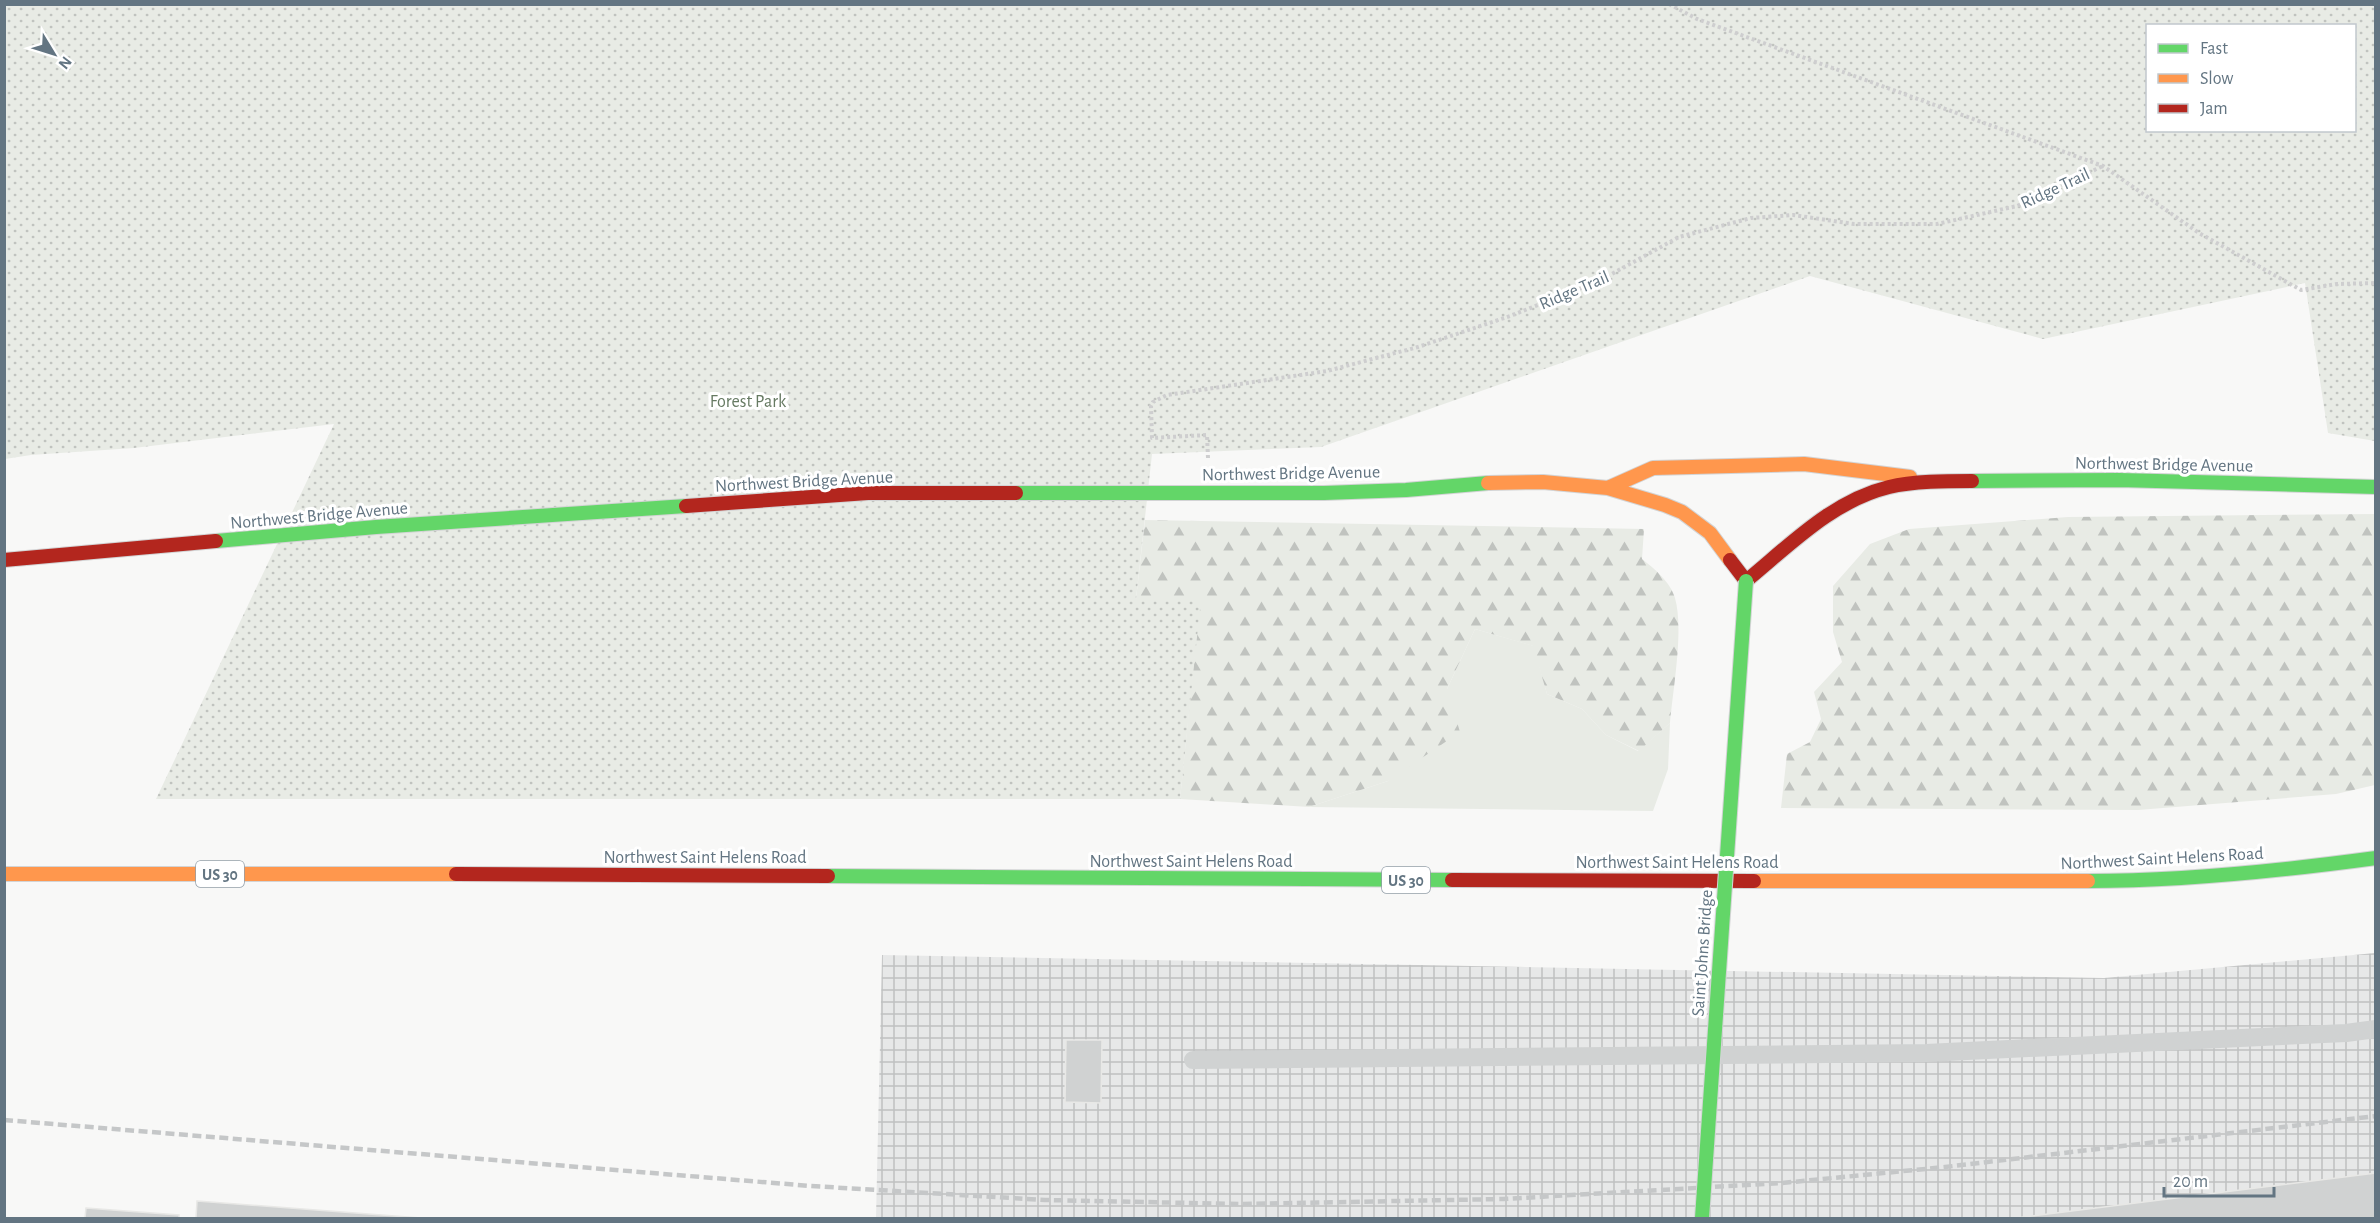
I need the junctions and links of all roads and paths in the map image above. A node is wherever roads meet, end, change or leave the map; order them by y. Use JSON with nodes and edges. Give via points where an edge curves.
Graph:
{"nodes":[{"id":1,"x":1669,"y":4,"type":"edge"},
{"id":2,"x":2103,"y":166,"type":"junction"},
{"id":3,"x":2376,"y":283,"type":"edge"},
{"id":4,"x":1208,"y":461,"type":"dead end"},
{"id":5,"x":1952,"y":482,"type":"junction"},
{"id":6,"x":2376,"y":487,"type":"edge"},
{"id":7,"x":1608,"y":488,"type":"junction"},
{"id":8,"x":4,"y":560,"type":"edge"},
{"id":9,"x":1746,"y":581,"type":"junction"},
{"id":10,"x":2376,"y":858,"type":"edge"},
{"id":11,"x":4,"y":874,"type":"edge"},
{"id":12,"x":2376,"y":1029,"type":"edge"},
{"id":13,"x":1193,"y":1060,"type":"dead end"},
{"id":14,"x":1702,"y":1218,"type":"edge"}],
"edges":[{"from":1,"to":2,"type":"path","name":"Ridge Trail","via":[[1698,19]]},
{"from":2,"to":3,"type":"path","name":"Ridge Trail","via":[[2199,233],[2301,290]]},
{"from":2,"to":4,"type":"path","name":"Ridge Trail","via":[[2017,206],[1937,224],[1854,224],[1793,215],[1751,218],[1679,237],[1599,281],[1418,347],[1327,371],[1167,395],[1153,402],[1152,438],[1207,435]]},
{"from":5,"to":6,"type":"main road","name":"Northwest Bridge Avenue","via":[[2120,480]]},
{"from":5,"to":7,"type":"main road","name":"Northwest Bridge Avenue","via":[[1804,464],[1653,468]]},
{"from":5,"to":9,"type":"main road","name":"Northwest Bridge Avenue","via":[[1889,487],[1847,503]]},
{"from":7,"to":8,"type":"main road","name":"Northwest Bridge Avenue","via":[[1543,482],[1324,493],[868,494],[376,527]]},
{"from":7,"to":9,"type":"main road","name":"Northwest Bridge Avenue","via":[[1682,512],[1710,533]]},
{"from":9,"to":14,"type":"main road","name":"Saint Johns Bridge","bridge":true},
{"from":10,"to":11,"type":"main road","name":"Northwest Saint Helens Road","number":"US 30","via":[[2286,870],[2131,881]]},
{"from":12,"to":13,"type":"lane","via":[[1926,1053]]}]}
